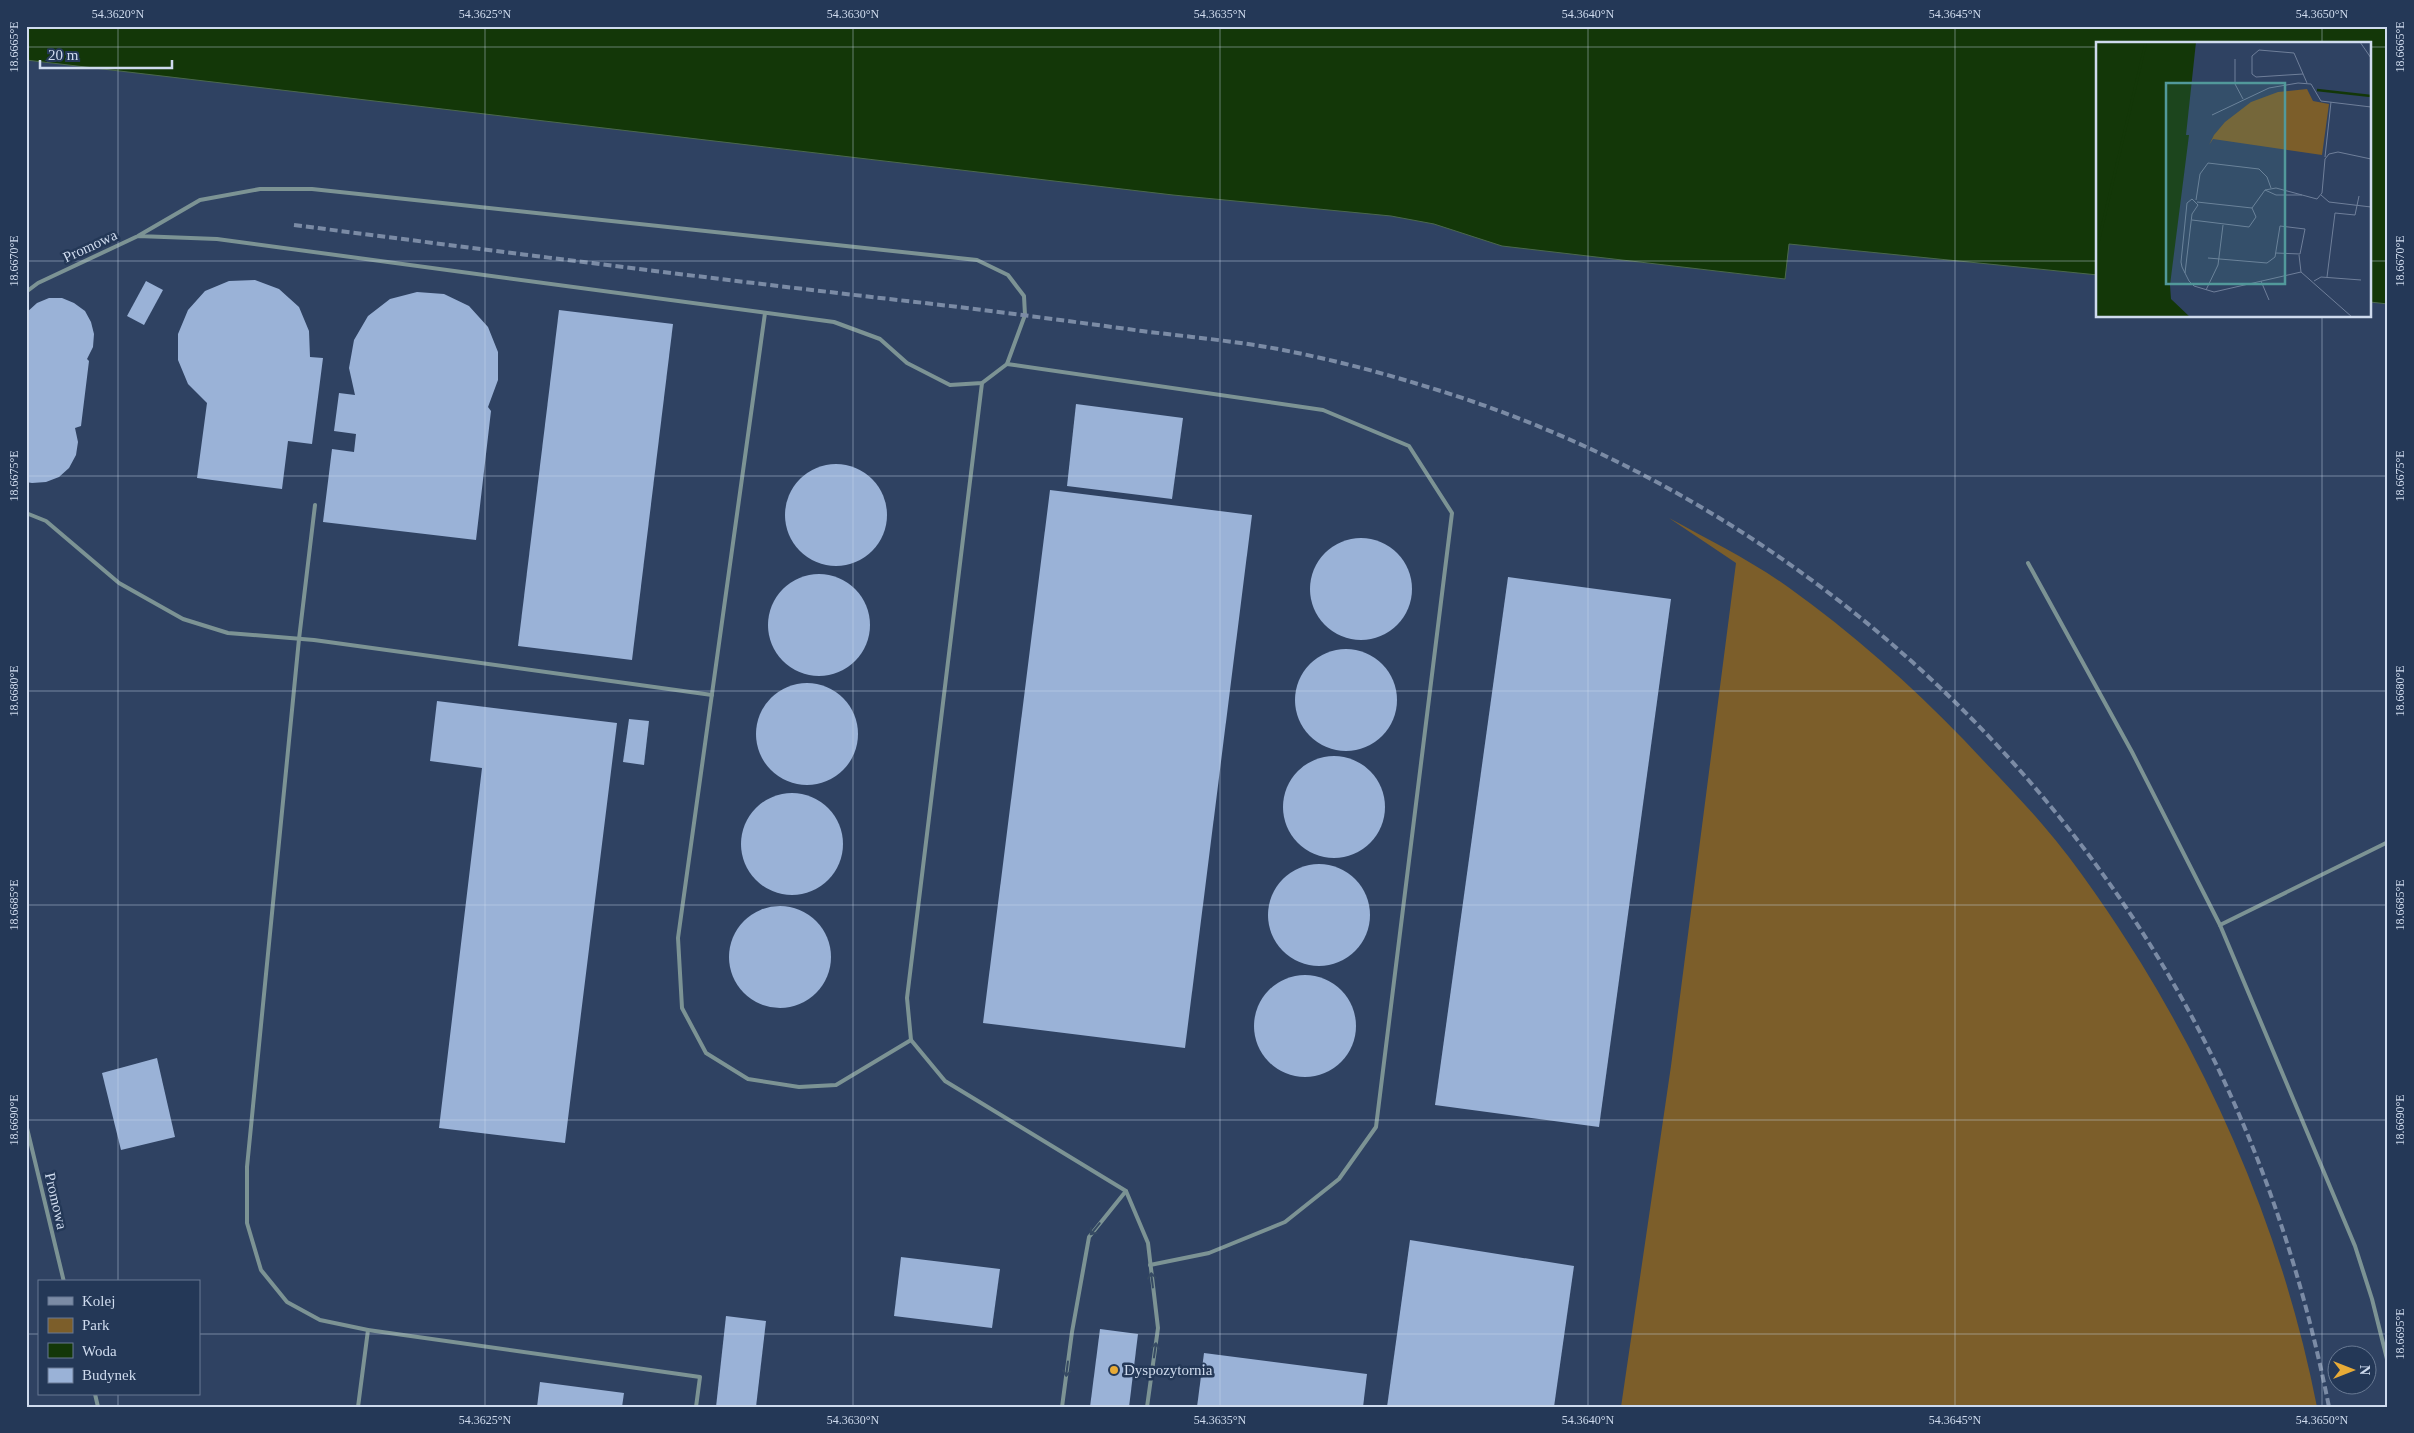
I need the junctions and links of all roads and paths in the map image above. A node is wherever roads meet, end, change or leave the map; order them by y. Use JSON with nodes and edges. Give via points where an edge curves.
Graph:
{"nodes":[{"id":1,"x":138,"y":236,"type":"junction"},
{"id":2,"x":26,"y":292,"type":"edge"},
{"id":3,"x":765,"y":313,"type":"junction"},
{"id":4,"x":1007,"y":364,"type":"junction"},
{"id":5,"x":982,"y":383,"type":"junction"},
{"id":6,"x":315,"y":505,"type":"dead end"},
{"id":7,"x":26,"y":513,"type":"edge"},
{"id":8,"x":2028,"y":563,"type":"dead end"},
{"id":9,"x":299,"y":639,"type":"junction"},
{"id":10,"x":712,"y":695,"type":"junction"},
{"id":11,"x":2388,"y":842,"type":"edge"},
{"id":12,"x":2220,"y":925,"type":"junction"},
{"id":13,"x":912,"y":1040,"type":"junction"},
{"id":14,"x":26,"y":1124,"type":"edge"},
{"id":15,"x":28,"y":1142,"type":"edge"},
{"id":16,"x":1126,"y":1192,"type":"junction"},
{"id":17,"x":1150,"y":1265,"type":"junction"},
{"id":18,"x":63,"y":1280,"type":"edge"},
{"id":19,"x":368,"y":1330,"type":"junction"},
{"id":20,"x":2388,"y":1363,"type":"edge"},
{"id":21,"x":358,"y":1407,"type":"edge"},
{"id":22,"x":696,"y":1407,"type":"edge"},
{"id":23,"x":1062,"y":1407,"type":"edge"},
{"id":24,"x":1147,"y":1407,"type":"edge"}],
"edges":[{"from":1,"to":2,"type":"lane","name":"Promowa","via":[[38,282]]},
{"from":1,"to":3,"type":"lane","via":[[217,239]]},
{"from":1,"to":4,"type":"lane","name":"Promowa","via":[[200,200],[260,189],[312,189],[977,260],[1008,275],[1024,296],[1025,315]]},
{"from":3,"to":5,"type":"lane","via":[[834,322],[880,339],[907,363],[950,385]]},
{"from":3,"to":10,"type":"lane"},
{"from":4,"to":5,"type":"lane"},
{"from":4,"to":17,"type":"lane","via":[[1323,410],[1409,446],[1452,513],[1376,1127],[1339,1179],[1285,1222],[1209,1253]]},
{"from":5,"to":13,"type":"lane","via":[[907,998]]},
{"from":6,"to":9,"type":"lane"},
{"from":7,"to":9,"type":"lane","via":[[46,521],[119,583],[183,618],[228,633]]},
{"from":8,"to":12,"type":"lane","via":[[2132,752]]},
{"from":9,"to":10,"type":"lane"},
{"from":9,"to":19,"type":"lane","via":[[247,1167],[247,1223],[261,1270],[287,1302],[320,1320]]},
{"from":10,"to":13,"type":"lane","via":[[678,938],[682,1008],[706,1053],[748,1080],[799,1087],[827,1086],[836,1085]]},
{"from":11,"to":12,"type":"lane"},
{"from":12,"to":20,"type":"lane","via":[[2355,1246]]},
{"from":13,"to":16,"type":"lane","via":[[945,1081]]},
{"from":14,"to":15,"type":"lane","name":"Promowa"},
{"from":15,"to":18,"type":"lane","name":"Promowa"},
{"from":16,"to":17,"type":"lane","via":[[1148,1243]]},
{"from":16,"to":23,"type":"lane","one_way":true,"via":[[1088,1237]]},
{"from":24,"to":17,"type":"lane","one_way":true,"via":[[1158,1328]]},
{"from":19,"to":21,"type":"lane"},
{"from":19,"to":22,"type":"lane","via":[[700,1377]]}]}
